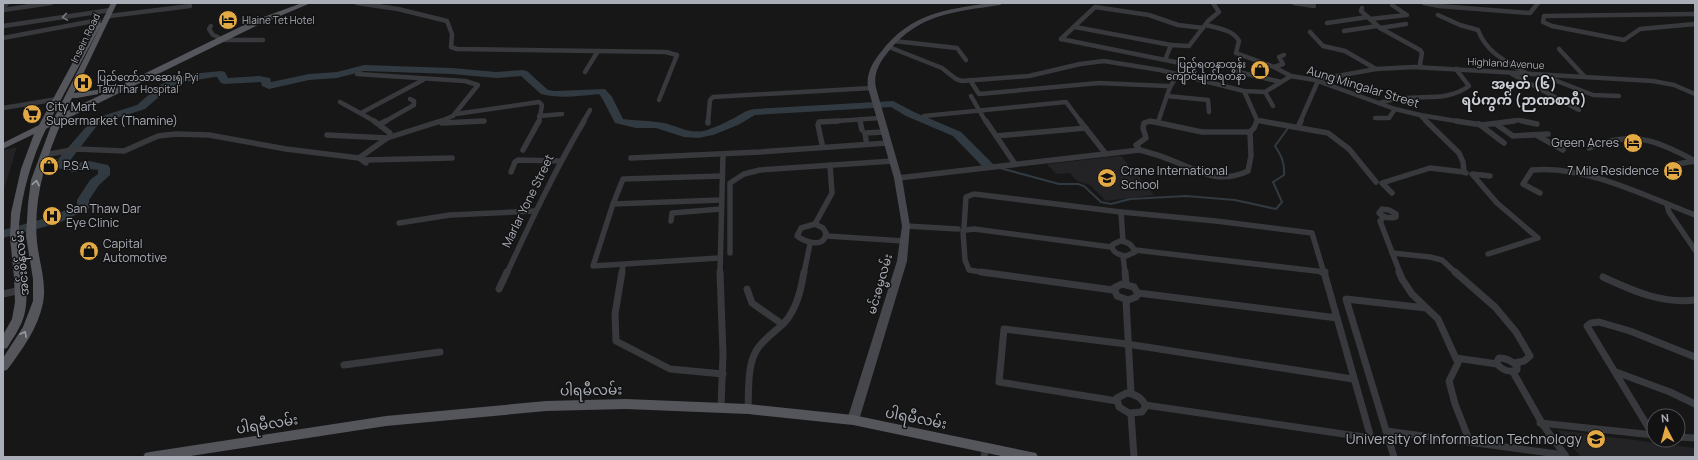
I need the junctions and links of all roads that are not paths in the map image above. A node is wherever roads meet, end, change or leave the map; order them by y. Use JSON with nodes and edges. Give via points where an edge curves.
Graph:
{"nodes":[{"id":1,"x":21,"y":3,"type":"edge"},
{"id":2,"x":52,"y":3,"type":"edge"},
{"id":3,"x":300,"y":3,"type":"edge"},
{"id":4,"x":308,"y":3,"type":"edge"},
{"id":5,"x":357,"y":3,"type":"edge"},
{"id":6,"x":1000,"y":3,"type":"edge"},
{"id":7,"x":1213,"y":3,"type":"edge"},
{"id":8,"x":1294,"y":3,"type":"edge"},
{"id":9,"x":1424,"y":3,"type":"edge"},
{"id":10,"x":1538,"y":3,"type":"edge"},
{"id":11,"x":1392,"y":5,"type":"dead end"},
{"id":12,"x":4,"y":6,"type":"edge"},
{"id":13,"x":190,"y":6,"type":"dead end"},
{"id":14,"x":1314,"y":6,"type":"dead end"},
{"id":15,"x":1362,"y":8,"type":"dead end"},
{"id":16,"x":109,"y":9,"type":"edge"},
{"id":17,"x":1695,"y":14,"type":"edge"},
{"id":18,"x":1438,"y":15,"type":"dead end"},
{"id":19,"x":1369,"y":18,"type":"junction"},
{"id":20,"x":99,"y":20,"type":"junction"},
{"id":21,"x":1327,"y":23,"type":"dead end"},
{"id":22,"x":1406,"y":24,"type":"dead end"},
{"id":23,"x":1695,"y":24,"type":"edge"},
{"id":24,"x":3,"y":26,"type":"edge"},
{"id":25,"x":211,"y":26,"type":"dead end"},
{"id":26,"x":1074,"y":27,"type":"junction"},
{"id":27,"x":1205,"y":27,"type":"junction"},
{"id":28,"x":1379,"y":27,"type":"junction"},
{"id":29,"x":1344,"y":31,"type":"dead end"},
{"id":30,"x":1310,"y":32,"type":"dead end"},
{"id":31,"x":922,"y":37,"type":"dead end"},
{"id":32,"x":3,"y":38,"type":"edge"},
{"id":33,"x":219,"y":38,"type":"junction"},
{"id":34,"x":263,"y":40,"type":"dead end"},
{"id":35,"x":896,"y":40,"type":"junction"},
{"id":36,"x":1171,"y":45,"type":"junction"},
{"id":37,"x":889,"y":47,"type":"junction"},
{"id":38,"x":1559,"y":49,"type":"dead end"},
{"id":39,"x":598,"y":51,"type":"junction"},
{"id":40,"x":1284,"y":55,"type":"dead end"},
{"id":41,"x":966,"y":60,"type":"dead end"},
{"id":42,"x":1165,"y":60,"type":"junction"},
{"id":43,"x":1190,"y":65,"type":"dead end"},
{"id":44,"x":1274,"y":67,"type":"junction"},
{"id":45,"x":1421,"y":67,"type":"junction"},
{"id":46,"x":1376,"y":69,"type":"junction"},
{"id":47,"x":1456,"y":70,"type":"junction"},
{"id":48,"x":1234,"y":71,"type":"dead end"},
{"id":49,"x":585,"y":72,"type":"dead end"},
{"id":50,"x":1510,"y":73,"type":"junction"},
{"id":51,"x":357,"y":74,"type":"dead end"},
{"id":52,"x":1178,"y":74,"type":"junction"},
{"id":53,"x":1528,"y":74,"type":"junction"},
{"id":54,"x":1540,"y":74,"type":"junction"},
{"id":55,"x":1291,"y":76,"type":"junction"},
{"id":56,"x":1584,"y":76,"type":"junction"},
{"id":57,"x":424,"y":79,"type":"junction"},
{"id":58,"x":970,"y":80,"type":"junction"},
{"id":59,"x":72,"y":81,"type":"junction"},
{"id":60,"x":1316,"y":81,"type":"junction"},
{"id":61,"x":1281,"y":82,"type":"junction"},
{"id":62,"x":872,"y":88,"type":"junction"},
{"id":63,"x":1170,"y":88,"type":"junction"},
{"id":64,"x":104,"y":91,"type":"junction"},
{"id":65,"x":1244,"y":91,"type":"junction"},
{"id":66,"x":1265,"y":92,"type":"junction"},
{"id":67,"x":1695,"y":94,"type":"edge"},
{"id":68,"x":69,"y":95,"type":"junction"},
{"id":69,"x":971,"y":96,"type":"dead end"},
{"id":70,"x":1167,"y":96,"type":"junction"},
{"id":71,"x":1619,"y":96,"type":"dead end"},
{"id":72,"x":58,"y":99,"type":"junction"},
{"id":73,"x":410,"y":99,"type":"dead end"},
{"id":74,"x":659,"y":100,"type":"dead end"},
{"id":75,"x":340,"y":102,"type":"dead end"},
{"id":76,"x":1379,"y":103,"type":"junction"},
{"id":77,"x":1273,"y":106,"type":"dead end"},
{"id":78,"x":3,"y":108,"type":"edge"},
{"id":79,"x":1395,"y":109,"type":"junction"},
{"id":80,"x":590,"y":110,"type":"dead end"},
{"id":81,"x":1579,"y":110,"type":"dead end"},
{"id":82,"x":979,"y":111,"type":"junction"},
{"id":83,"x":1209,"y":112,"type":"dead end"},
{"id":84,"x":361,"y":113,"type":"junction"},
{"id":85,"x":456,"y":114,"type":"junction"},
{"id":86,"x":562,"y":114,"type":"dead end"},
{"id":87,"x":59,"y":116,"type":"junction"},
{"id":88,"x":540,"y":116,"type":"junction"},
{"id":89,"x":924,"y":116,"type":"dead end"},
{"id":90,"x":1420,"y":116,"type":"junction"},
{"id":91,"x":880,"y":118,"type":"junction"},
{"id":92,"x":1375,"y":118,"type":"dead end"},
{"id":93,"x":860,"y":119,"type":"junction"},
{"id":94,"x":1257,"y":120,"type":"junction"},
{"id":95,"x":484,"y":121,"type":"dead end"},
{"id":96,"x":1158,"y":122,"type":"junction"},
{"id":97,"x":437,"y":123,"type":"junction"},
{"id":98,"x":708,"y":123,"type":"dead end"},
{"id":99,"x":44,"y":124,"type":"junction"},
{"id":100,"x":380,"y":124,"type":"junction"},
{"id":101,"x":1479,"y":124,"type":"junction"},
{"id":102,"x":1496,"y":124,"type":"junction"},
{"id":103,"x":1537,"y":124,"type":"dead end"},
{"id":104,"x":1298,"y":127,"type":"junction"},
{"id":105,"x":1086,"y":128,"type":"junction"},
{"id":106,"x":862,"y":130,"type":"dead end"},
{"id":107,"x":884,"y":132,"type":"junction"},
{"id":108,"x":1250,"y":132,"type":"junction"},
{"id":109,"x":1548,"y":134,"type":"dead end"},
{"id":110,"x":327,"y":135,"type":"dead end"},
{"id":111,"x":996,"y":136,"type":"junction"},
{"id":112,"x":1538,"y":136,"type":"junction"},
{"id":113,"x":387,"y":138,"type":"junction"},
{"id":114,"x":866,"y":140,"type":"dead end"},
{"id":115,"x":888,"y":143,"type":"junction"},
{"id":116,"x":1504,"y":143,"type":"dead end"},
{"id":117,"x":5,"y":144,"type":"edge"},
{"id":118,"x":822,"y":144,"type":"dead end"},
{"id":119,"x":35,"y":145,"type":"junction"},
{"id":120,"x":1589,"y":148,"type":"dead end"},
{"id":121,"x":523,"y":150,"type":"dead end"},
{"id":122,"x":1140,"y":150,"type":"junction"},
{"id":123,"x":1563,"y":150,"type":"dead end"},
{"id":124,"x":723,"y":154,"type":"junction"},
{"id":125,"x":1106,"y":154,"type":"junction"},
{"id":126,"x":44,"y":155,"type":"junction"},
{"id":127,"x":452,"y":158,"type":"dead end"},
{"id":128,"x":631,"y":158,"type":"dead end"},
{"id":129,"x":363,"y":160,"type":"junction"},
{"id":130,"x":560,"y":161,"type":"junction"},
{"id":131,"x":893,"y":161,"type":"junction"},
{"id":132,"x":1695,"y":161,"type":"edge"},
{"id":133,"x":1015,"y":164,"type":"junction"},
{"id":134,"x":1677,"y":164,"type":"dead end"},
{"id":135,"x":830,"y":165,"type":"junction"},
{"id":136,"x":511,"y":172,"type":"dead end"},
{"id":137,"x":1464,"y":172,"type":"junction"},
{"id":138,"x":1472,"y":174,"type":"junction"},
{"id":139,"x":722,"y":176,"type":"junction"},
{"id":140,"x":1490,"y":176,"type":"dead end"},
{"id":141,"x":898,"y":178,"type":"junction"},
{"id":142,"x":1376,"y":182,"type":"dead end"},
{"id":143,"x":1392,"y":193,"type":"dead end"},
{"id":144,"x":1540,"y":193,"type":"dead end"},
{"id":145,"x":721,"y":200,"type":"junction"},
{"id":146,"x":613,"y":204,"type":"junction"},
{"id":147,"x":1666,"y":205,"type":"junction"},
{"id":148,"x":721,"y":209,"type":"junction"},
{"id":149,"x":535,"y":211,"type":"junction"},
{"id":150,"x":1121,"y":212,"type":"junction"},
{"id":151,"x":1695,"y":215,"type":"edge"},
{"id":152,"x":1384,"y":217,"type":"dead end"},
{"id":153,"x":671,"y":221,"type":"dead end"},
{"id":154,"x":398,"y":223,"type":"dead end"},
{"id":155,"x":815,"y":224,"type":"junction"},
{"id":156,"x":906,"y":226,"type":"junction"},
{"id":157,"x":963,"y":229,"type":"junction"},
{"id":158,"x":827,"y":236,"type":"junction"},
{"id":159,"x":904,"y":241,"type":"junction"},
{"id":160,"x":1123,"y":241,"type":"junction"},
{"id":161,"x":810,"y":244,"type":"junction"},
{"id":162,"x":1111,"y":247,"type":"junction"},
{"id":163,"x":1135,"y":250,"type":"junction"},
{"id":164,"x":1695,"y":250,"type":"edge"},
{"id":165,"x":730,"y":253,"type":"dead end"},
{"id":166,"x":1392,"y":253,"type":"junction"},
{"id":167,"x":1488,"y":254,"type":"dead end"},
{"id":168,"x":1123,"y":256,"type":"junction"},
{"id":169,"x":719,"y":258,"type":"junction"},
{"id":170,"x":623,"y":265,"type":"junction"},
{"id":171,"x":36,"y":272,"type":"junction"},
{"id":172,"x":1324,"y":272,"type":"junction"},
{"id":173,"x":1603,"y":277,"type":"dead end"},
{"id":174,"x":19,"y":278,"type":"junction"},
{"id":175,"x":1126,"y":284,"type":"junction"},
{"id":176,"x":499,"y":289,"type":"dead end"},
{"id":177,"x":747,"y":289,"type":"dead end"},
{"id":178,"x":21,"y":290,"type":"junction"},
{"id":179,"x":1113,"y":290,"type":"junction"},
{"id":180,"x":1138,"y":293,"type":"junction"},
{"id":181,"x":3,"y":294,"type":"edge"},
{"id":182,"x":1126,"y":300,"type":"junction"},
{"id":183,"x":1695,"y":300,"type":"edge"},
{"id":184,"x":1426,"y":308,"type":"junction"},
{"id":185,"x":1337,"y":318,"type":"junction"},
{"id":186,"x":782,"y":324,"type":"junction"},
{"id":187,"x":1127,"y":344,"type":"junction"},
{"id":188,"x":3,"y":345,"type":"edge"},
{"id":189,"x":440,"y":352,"type":"dead end"},
{"id":190,"x":1695,"y":357,"type":"edge"},
{"id":191,"x":1456,"y":358,"type":"junction"},
{"id":192,"x":1515,"y":363,"type":"junction"},
{"id":193,"x":1497,"y":364,"type":"junction"},
{"id":194,"x":344,"y":366,"type":"dead end"},
{"id":195,"x":3,"y":367,"type":"edge"},
{"id":196,"x":1513,"y":372,"type":"junction"},
{"id":197,"x":1616,"y":372,"type":"junction"},
{"id":198,"x":723,"y":374,"type":"junction"},
{"id":199,"x":1353,"y":379,"type":"junction"},
{"id":200,"x":1131,"y":393,"type":"junction"},
{"id":201,"x":1117,"y":401,"type":"junction"},
{"id":202,"x":1695,"y":404,"type":"edge"},
{"id":203,"x":1145,"y":405,"type":"junction"},
{"id":204,"x":721,"y":407,"type":"junction"},
{"id":205,"x":748,"y":409,"type":"junction"},
{"id":206,"x":1131,"y":414,"type":"junction"},
{"id":207,"x":854,"y":420,"type":"junction"},
{"id":208,"x":1540,"y":423,"type":"junction"},
{"id":209,"x":1646,"y":423,"type":"edge"},
{"id":210,"x":1386,"y":431,"type":"junction"},
{"id":211,"x":1646,"y":434,"type":"edge"},
{"id":212,"x":1470,"y":442,"type":"junction"},
{"id":213,"x":985,"y":452,"type":"edge"},
{"id":214,"x":1566,"y":456,"type":"edge"},
{"id":215,"x":150,"y":457,"type":"edge"},
{"id":216,"x":1031,"y":457,"type":"edge"},
{"id":217,"x":1134,"y":457,"type":"edge"},
{"id":218,"x":1394,"y":457,"type":"edge"}],
"edges":[{"from":1,"to":12,"type":"street"},
{"from":2,"to":12,"type":"street"},
{"from":3,"to":33,"type":"main road"},
{"from":4,"to":33,"type":"main road"},
{"from":5,"to":39,"type":"street","via":[[398,9],[447,21],[452,34],[450,45],[457,49]]},
{"from":6,"to":35,"type":"main road","via":[[929,17],[916,22]]},
{"from":7,"to":27,"type":"street","via":[[1219,12]]},
{"from":8,"to":14,"type":"street"},
{"from":9,"to":10,"type":"street","via":[[1530,13]]},
{"from":11,"to":19,"type":"street","via":[[1407,15]]},
{"from":13,"to":16,"type":"street"},
{"from":15,"to":19,"type":"street","via":[[1361,11]]},
{"from":16,"to":20,"type":"main road"},
{"from":16,"to":24,"type":"street","one_way":true},
{"from":16,"to":59,"type":"main road","name":"Insein Road"},
{"from":17,"to":23,"type":"street","via":[[1544,16],[1543,22],[1624,40],[1640,29]]},
{"from":18,"to":53,"type":"street","via":[[1478,30],[1479,36],[1497,56]]},
{"from":19,"to":21,"type":"street"},
{"from":19,"to":28,"type":"street"},
{"from":20,"to":32,"type":"street"},
{"from":20,"to":59,"type":"main road"},
{"from":22,"to":28,"type":"street"},
{"from":25,"to":33,"type":"street","via":[[209,29]]},
{"from":26,"to":27,"type":"street","via":[[1095,7],[1149,15],[1178,25]]},
{"from":26,"to":36,"type":"street"},
{"from":26,"to":42,"type":"street","via":[[1061,39]]},
{"from":27,"to":36,"type":"street","via":[[1189,46]]},
{"from":27,"to":44,"type":"street","name":"Aung Mingalar Street","via":[[1230,33],[1238,38],[1236,52]]},
{"from":28,"to":29,"type":"street"},
{"from":28,"to":45,"type":"street","via":[[1420,50]]},
{"from":30,"to":46,"type":"street","via":[[1323,46],[1345,51]]},
{"from":31,"to":35,"type":"street","via":[[918,42]]},
{"from":33,"to":34,"type":"street"},
{"from":33,"to":64,"type":"main road"},
{"from":33,"to":87,"type":"main road"},
{"from":35,"to":37,"type":"main road"},
{"from":35,"to":41,"type":"street","via":[[957,48]]},
{"from":36,"to":42,"type":"street"},
{"from":37,"to":58,"type":"street","via":[[942,68],[956,79]]},
{"from":37,"to":62,"type":"main road","via":[[874,66],[870,80]]},
{"from":38,"to":56,"type":"street"},
{"from":39,"to":49,"type":"street"},
{"from":39,"to":74,"type":"street","via":[[666,52],[677,55]]},
{"from":40,"to":44,"type":"street","via":[[1279,56],[1283,64]]},
{"from":42,"to":43,"type":"street"},
{"from":44,"to":55,"type":"street","name":"Aung Mingalar Street"},
{"from":45,"to":46,"type":"street","name":"Highland Avenue"},
{"from":45,"to":47,"type":"street","name":"Highland Avenue"},
{"from":46,"to":60,"type":"street","name":"Highland Avenue"},
{"from":47,"to":50,"type":"street","name":"Highland Avenue"},
{"from":47,"to":76,"type":"street","via":[[1469,86],[1461,92],[1444,97],[1403,98]]},
{"from":48,"to":61,"type":"street"},
{"from":50,"to":53,"type":"street","name":"Highland Avenue"},
{"from":50,"to":81,"type":"street"},
{"from":51,"to":57,"type":"street"},
{"from":52,"to":58,"type":"street","via":[[1104,61],[1029,76]]},
{"from":52,"to":63,"type":"street"},
{"from":52,"to":65,"type":"street"},
{"from":53,"to":54,"type":"street","name":"Highland Avenue"},
{"from":54,"to":56,"type":"street","name":"Highland Avenue"},
{"from":54,"to":71,"type":"street","via":[[1593,95]]},
{"from":55,"to":60,"type":"street","name":"Aung Mingalar Street"},
{"from":55,"to":61,"type":"street"},
{"from":56,"to":67,"type":"street","name":"Highland Avenue","via":[[1653,81],[1674,85]]},
{"from":57,"to":84,"type":"street"},
{"from":57,"to":85,"type":"street","via":[[478,85]]},
{"from":58,"to":63,"type":"street","via":[[979,94],[1098,83]]},
{"from":59,"to":68,"type":"main road","name":"အင်းစိန်လမ်း"},
{"from":59,"to":72,"type":"main road","name":"Insein Road"},
{"from":60,"to":76,"type":"street","name":"Aung Mingalar Street"},
{"from":60,"to":104,"type":"street"},
{"from":61,"to":66,"type":"street"},
{"from":62,"to":91,"type":"main road","name":"မင်းဓမ္မလမ်း"},
{"from":62,"to":98,"type":"street","via":[[713,97],[710,100]]},
{"from":63,"to":70,"type":"street"},
{"from":64,"to":68,"type":"main road"},
{"from":64,"to":87,"type":"main road"},
{"from":65,"to":66,"type":"street"},
{"from":65,"to":94,"type":"street"},
{"from":66,"to":77,"type":"street"},
{"from":68,"to":87,"type":"main road","name":"အင်းစိန်လမ်း"},
{"from":69,"to":82,"type":"street"},
{"from":70,"to":83,"type":"street","via":[[1208,100]]},
{"from":70,"to":96,"type":"street"},
{"from":72,"to":78,"type":"street"},
{"from":72,"to":99,"type":"main road","name":"Insein Road"},
{"from":73,"to":100,"type":"street","via":[[414,100],[414,105]]},
{"from":75,"to":84,"type":"street"},
{"from":76,"to":79,"type":"street","name":"Aung Mingalar Street"},
{"from":79,"to":90,"type":"street","name":"Aung Mingalar Street"},
{"from":79,"to":92,"type":"street","via":[[1389,118]]},
{"from":80,"to":130,"type":"street","name":"Marlar Yone Street"},
{"from":82,"to":89,"type":"street"},
{"from":82,"to":105,"type":"street","via":[[1066,102]]},
{"from":82,"to":111,"type":"street"},
{"from":84,"to":100,"type":"street"},
{"from":85,"to":88,"type":"street","via":[[535,101],[542,105]]},
{"from":85,"to":97,"type":"street"},
{"from":86,"to":88,"type":"street"},
{"from":87,"to":99,"type":"main road"},
{"from":87,"to":126,"type":"main road","name":"အင်းစိန်လမ်း"},
{"from":88,"to":121,"type":"street"},
{"from":90,"to":101,"type":"street","name":"Aung Mingalar Street"},
{"from":90,"to":137,"type":"street","via":[[1459,153]]},
{"from":91,"to":93,"type":"street"},
{"from":91,"to":107,"type":"main road","name":"မင်းဓမ္မလမ်း"},
{"from":93,"to":106,"type":"street"},
{"from":93,"to":118,"type":"street","via":[[819,122]]},
{"from":94,"to":104,"type":"street"},
{"from":94,"to":108,"type":"street"},
{"from":95,"to":97,"type":"street"},
{"from":96,"to":108,"type":"street","via":[[1202,132]]},
{"from":96,"to":122,"type":"street","via":[[1144,123],[1146,138],[1136,145]]},
{"from":97,"to":113,"type":"street"},
{"from":99,"to":117,"type":"main road"},
{"from":99,"to":119,"type":"main road","name":"အင်းစိန်လမ်း"},
{"from":100,"to":113,"type":"street","via":[[390,133]]},
{"from":101,"to":102,"type":"street","name":"Aung Mingalar Street"},
{"from":101,"to":116,"type":"street"},
{"from":102,"to":103,"type":"street","name":"Aung Mingalar Street","via":[[1518,120]]},
{"from":102,"to":112,"type":"street","via":[[1513,136]]},
{"from":104,"to":142,"type":"street","via":[[1334,136],[1349,149]]},
{"from":105,"to":111,"type":"street"},
{"from":105,"to":125,"type":"street"},
{"from":107,"to":114,"type":"street","via":[[865,133]]},
{"from":107,"to":115,"type":"main road","name":"မင်းဓမ္မလမ်း"},
{"from":108,"to":122,"type":"street","via":[[1248,171],[1229,178],[1205,176],[1164,157]]},
{"from":109,"to":112,"type":"street"},
{"from":110,"to":113,"type":"street"},
{"from":111,"to":133,"type":"street"},
{"from":112,"to":123,"type":"street"},
{"from":113,"to":129,"type":"street"},
{"from":115,"to":124,"type":"street"},
{"from":115,"to":131,"type":"main road","name":"မင်းဓမ္မလမ်း"},
{"from":117,"to":119,"type":"main road"},
{"from":119,"to":174,"type":"main road","name":"အင်းစိန်လမ်း","via":[[24,176],[15,215],[14,231]]},
{"from":120,"to":132,"type":"street","via":[[1603,142],[1645,139],[1667,146]]},
{"from":122,"to":125,"type":"street"},
{"from":124,"to":128,"type":"street"},
{"from":124,"to":139,"type":"street"},
{"from":125,"to":133,"type":"street"},
{"from":126,"to":129,"type":"street","via":[[77,149],[124,151],[158,136],[176,134],[213,135]]},
{"from":171,"to":126,"type":"main road","name":"အင်းစိန်လမ်း","one_way":true,"via":[[31,226],[36,181]]},
{"from":127,"to":129,"type":"street"},
{"from":130,"to":136,"type":"street","via":[[518,160]]},
{"from":130,"to":149,"type":"street","name":"Marlar Yone Street"},
{"from":131,"to":135,"type":"street"},
{"from":131,"to":141,"type":"main road","name":"မင်းဓမ္မလမ်း"},
{"from":132,"to":134,"type":"street"},
{"from":133,"to":141,"type":"street"},
{"from":135,"to":155,"type":"street","via":[[832,193]]},
{"from":135,"to":165,"type":"street","via":[[760,170],[743,172],[736,176],[730,182],[729,194]]},
{"from":137,"to":138,"type":"street"},
{"from":137,"to":143,"type":"street","via":[[1430,168],[1382,183]]},
{"from":138,"to":140,"type":"street"},
{"from":138,"to":167,"type":"street","via":[[1497,203],[1538,238]]},
{"from":139,"to":145,"type":"street"},
{"from":139,"to":146,"type":"street","via":[[623,179]]},
{"from":141,"to":156,"type":"main road","name":"မင်းဓမ္မလမ်း"},
{"from":144,"to":147,"type":"street","via":[[1523,184],[1532,170],[1549,167],[1611,184]]},
{"from":145,"to":146,"type":"street"},
{"from":145,"to":148,"type":"street"},
{"from":146,"to":170,"type":"street","via":[[593,266]]},
{"from":147,"to":151,"type":"street"},
{"from":147,"to":164,"type":"street","via":[[1668,212]]},
{"from":148,"to":153,"type":"street","via":[[672,212]]},
{"from":148,"to":169,"type":"street"},
{"from":149,"to":154,"type":"street","via":[[450,215]]},
{"from":149,"to":176,"type":"street","name":"Marlar Yone Street"},
{"from":150,"to":157,"type":"street","via":[[974,194],[966,198]]},
{"from":150,"to":160,"type":"street"},
{"from":150,"to":172,"type":"street","via":[[1312,233]]},
{"from":152,"to":166,"type":"street","via":[[1380,221]]},
{"from":155,"to":158,"type":"street","via":[[823,227],[827,231]]},
{"from":155,"to":161,"type":"street","via":[[803,226],[798,231],[797,236],[801,241]]},
{"from":156,"to":157,"type":"street"},
{"from":156,"to":159,"type":"main road","name":"မင်းဓမ္မလမ်း"},
{"from":157,"to":162,"type":"street"},
{"from":157,"to":179,"type":"street","via":[[965,260],[969,270]]},
{"from":158,"to":159,"type":"street"},
{"from":158,"to":161,"type":"street","via":[[824,240]]},
{"from":159,"to":207,"type":"main road","name":"မင်းဓမ္မလမ်း","via":[[902,261]]},
{"from":160,"to":162,"type":"street","via":[[1114,243]]},
{"from":160,"to":163,"type":"street"},
{"from":161,"to":186,"type":"street","via":[[801,291],[791,314]]},
{"from":162,"to":168,"type":"street","via":[[1114,252]]},
{"from":163,"to":168,"type":"street","via":[[1132,254]]},
{"from":163,"to":172,"type":"street"},
{"from":166,"to":184,"type":"street","via":[[1402,280]]},
{"from":166,"to":192,"type":"street","via":[[1442,260],[1489,302],[1516,332],[1530,356]]},
{"from":168,"to":175,"type":"street"},
{"from":169,"to":170,"type":"street"},
{"from":169,"to":198,"type":"street"},
{"from":170,"to":198,"type":"street","via":[[615,314],[616,341],[670,369]]},
{"from":171,"to":174,"type":"main road"},
{"from":195,"to":171,"type":"main road","name":"အင်းစိန်လမ်း","one_way":true,"via":[[18,346],[36,311],[39,299]]},
{"from":172,"to":185,"type":"street"},
{"from":173,"to":183,"type":"street","via":[[1655,298],[1673,301]]},
{"from":174,"to":178,"type":"main road","name":"အင်းစိန်လမ်း"},
{"from":175,"to":179,"type":"street","via":[[1118,284]]},
{"from":175,"to":180,"type":"street"},
{"from":177,"to":186,"type":"street","via":[[752,303]]},
{"from":178,"to":181,"type":"street"},
{"from":178,"to":188,"type":"main road","name":"အင်းစိန်လမ်း","via":[[18,317]]},
{"from":179,"to":182,"type":"street","via":[[1116,296]]},
{"from":180,"to":182,"type":"street","via":[[1136,298]]},
{"from":180,"to":185,"type":"street"},
{"from":182,"to":187,"type":"street"},
{"from":184,"to":191,"type":"street","via":[[1438,319]]},
{"from":184,"to":210,"type":"street","via":[[1346,299]]},
{"from":185,"to":199,"type":"street"},
{"from":186,"to":205,"type":"street","via":[[756,351]]},
{"from":187,"to":199,"type":"street"},
{"from":187,"to":200,"type":"street"},
{"from":187,"to":201,"type":"street","via":[[1004,329],[999,382]]},
{"from":189,"to":194,"type":"street"},
{"from":190,"to":197,"type":"street","via":[[1630,331],[1599,322],[1590,323],[1587,326]]},
{"from":191,"to":193,"type":"street"},
{"from":191,"to":212,"type":"street","via":[[1458,363],[1449,380],[1455,404]]},
{"from":192,"to":193,"type":"street","via":[[1502,358],[1497,359]]},
{"from":192,"to":196,"type":"street","via":[[1518,370]]},
{"from":193,"to":196,"type":"street","via":[[1503,370]]},
{"from":196,"to":208,"type":"street"},
{"from":197,"to":202,"type":"street"},
{"from":197,"to":209,"type":"street"},
{"from":198,"to":204,"type":"street"},
{"from":199,"to":203,"type":"street","via":[[1371,438]]},
{"from":200,"to":201,"type":"street","via":[[1119,396]]},
{"from":200,"to":203,"type":"street","via":[[1139,397]]},
{"from":201,"to":206,"type":"street","via":[[1120,409]]},
{"from":203,"to":206,"type":"street","via":[[1142,412]]},
{"from":204,"to":205,"type":"main road","name":"ပါရမီလမ်း"},
{"from":204,"to":215,"type":"main road","name":"ပါရမီလမ်း","via":[[626,404],[546,406],[386,421]]},
{"from":205,"to":207,"type":"main road","name":"ပါရမီလမ်း"},
{"from":206,"to":217,"type":"street"},
{"from":207,"to":213,"type":"main road","name":"ပါရမီလမ်း"},
{"from":208,"to":211,"type":"street"},
{"from":208,"to":214,"type":"street"},
{"from":210,"to":212,"type":"street"},
{"from":210,"to":218,"type":"street"},
{"from":212,"to":214,"type":"street"},
{"from":213,"to":216,"type":"main road","name":"ပါရမီလမ်း"}]}
